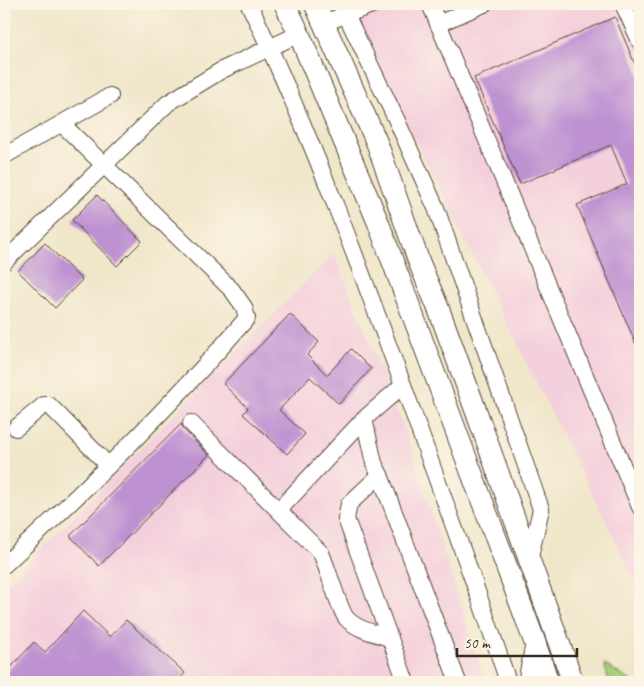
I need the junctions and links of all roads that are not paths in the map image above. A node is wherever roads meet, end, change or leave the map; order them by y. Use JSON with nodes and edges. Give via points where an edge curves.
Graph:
{"nodes":[{"id":1,"x":249,"y":4,"type":"edge"},
{"id":2,"x":285,"y":4,"type":"edge"},
{"id":3,"x":374,"y":4,"type":"edge"},
{"id":4,"x":430,"y":4,"type":"edge"},
{"id":5,"x":484,"y":4,"type":"edge"},
{"id":6,"x":623,"y":4,"type":"edge"},
{"id":7,"x":344,"y":9,"type":"edge"},
{"id":8,"x":319,"y":13,"type":"edge"},
{"id":9,"x":438,"y":24,"type":"junction"},
{"id":10,"x":297,"y":31,"type":"junction"},
{"id":11,"x":640,"y":41,"type":"edge"},
{"id":12,"x":270,"y":48,"type":"junction"},
{"id":13,"x":110,"y":96,"type":"dead end"},
{"id":14,"x":62,"y":124,"type":"junction"},
{"id":15,"x":4,"y":156,"type":"edge"},
{"id":16,"x":104,"y":165,"type":"junction"},
{"id":17,"x":4,"y":262,"type":"edge"},
{"id":18,"x":403,"y":385,"type":"junction"},
{"id":19,"x":364,"y":419,"type":"junction"},
{"id":20,"x":191,"y":422,"type":"dead end"},
{"id":21,"x":16,"y":428,"type":"dead end"},
{"id":22,"x":108,"y":465,"type":"junction"},
{"id":23,"x":380,"y":476,"type":"junction"},
{"id":24,"x":640,"y":507,"type":"edge"},
{"id":25,"x":279,"y":510,"type":"junction"},
{"id":26,"x":529,"y":561,"type":"junction"},
{"id":27,"x":4,"y":565,"type":"edge"},
{"id":28,"x":390,"y":638,"type":"junction"},
{"id":29,"x":534,"y":643,"type":"junction"},
{"id":30,"x":406,"y":682,"type":"edge"},
{"id":31,"x":458,"y":682,"type":"edge"},
{"id":32,"x":508,"y":682,"type":"edge"},
{"id":33,"x":526,"y":682,"type":"edge"},
{"id":34,"x":548,"y":682,"type":"edge"},
{"id":35,"x":573,"y":682,"type":"edge"}],
"edges":[{"from":1,"to":12,"type":"street"},
{"from":2,"to":10,"type":"main road"},
{"from":3,"to":7,"type":"street"},
{"from":4,"to":9,"type":"street"},
{"from":5,"to":9,"type":"street"},
{"from":6,"to":11,"type":"street"},
{"from":7,"to":8,"type":"street"},
{"from":7,"to":26,"type":"street","via":[[436,208],[541,509]]},
{"from":8,"to":26,"type":"main road","via":[[377,143]]},
{"from":9,"to":24,"type":"street"},
{"from":10,"to":12,"type":"street"},
{"from":10,"to":29,"type":"main road","via":[[378,222]]},
{"from":12,"to":16,"type":"street","via":[[222,70],[183,93],[154,116]]},
{"from":12,"to":18,"type":"street","via":[[325,177]]},
{"from":13,"to":14,"type":"street"},
{"from":14,"to":15,"type":"street"},
{"from":14,"to":16,"type":"street"},
{"from":16,"to":17,"type":"street"},
{"from":16,"to":22,"type":"street","via":[[232,290],[244,307],[247,318],[211,360]]},
{"from":18,"to":19,"type":"street"},
{"from":18,"to":32,"type":"street"},
{"from":19,"to":23,"type":"street"},
{"from":19,"to":25,"type":"street"},
{"from":20,"to":25,"type":"street"},
{"from":21,"to":22,"type":"street","via":[[44,405],[50,405]]},
{"from":22,"to":27,"type":"street"},
{"from":23,"to":28,"type":"street","via":[[349,504],[346,519]]},
{"from":23,"to":31,"type":"street"},
{"from":25,"to":28,"type":"street","via":[[321,553],[346,618],[365,630]]},
{"from":26,"to":35,"type":"main road"},
{"from":28,"to":30,"type":"street"},
{"from":29,"to":33,"type":"street"},
{"from":29,"to":34,"type":"main road"}]}
